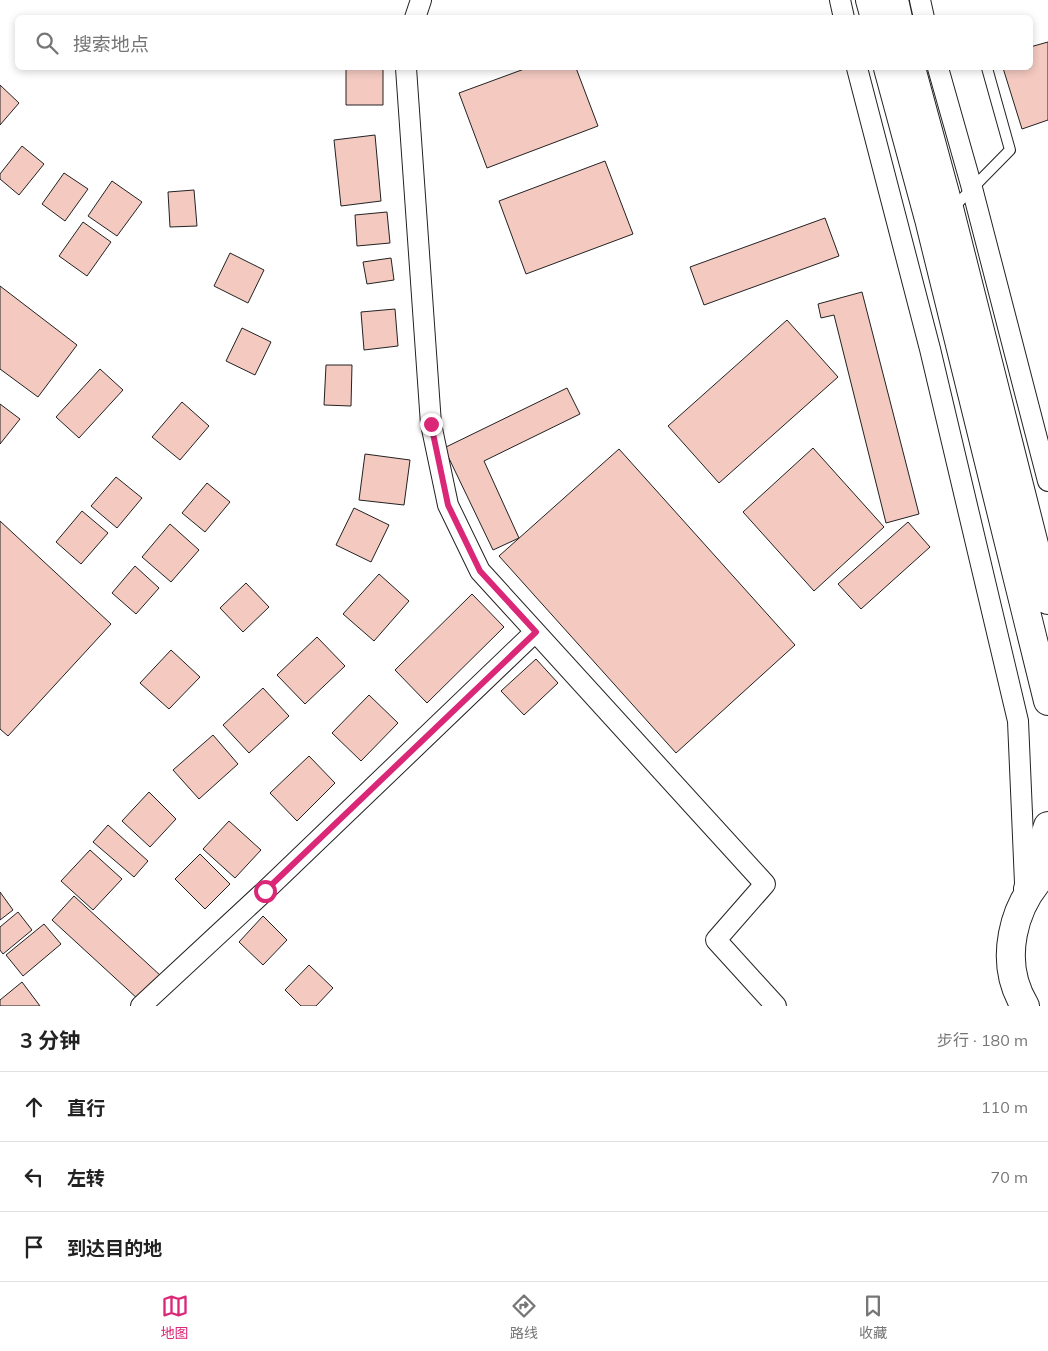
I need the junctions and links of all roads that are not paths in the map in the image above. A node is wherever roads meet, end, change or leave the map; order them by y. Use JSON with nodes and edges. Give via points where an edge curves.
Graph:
{"nodes":[{"id":1,"x":421,"y":0,"type":"edge"},
{"id":2,"x":840,"y":0,"type":"edge"},
{"id":3,"x":870,"y":0,"type":"edge"},
{"id":4,"x":894,"y":0,"type":"edge"},
{"id":5,"x":920,"y":0,"type":"edge"},
{"id":6,"x":416,"y":15,"type":"edge"},
{"id":7,"x":843,"y":15,"type":"edge"},
{"id":8,"x":874,"y":15,"type":"edge"},
{"id":9,"x":897,"y":15,"type":"edge"},
{"id":10,"x":923,"y":15,"type":"edge"},
{"id":11,"x":406,"y":70,"type":"edge"},
{"id":12,"x":858,"y":70,"type":"edge"},
{"id":13,"x":889,"y":70,"type":"edge"},
{"id":14,"x":912,"y":70,"type":"edge"},
{"id":15,"x":939,"y":70,"type":"edge"},
{"id":16,"x":988,"y":70,"type":"edge"},
{"id":17,"x":972,"y":188,"type":"junction"},
{"id":18,"x":950,"y":212,"type":"junction"},
{"id":19,"x":1048,"y":481,"type":"edge"},
{"id":20,"x":1048,"y":600,"type":"edge"},
{"id":21,"x":536,"y":632,"type":"junction"},
{"id":22,"x":1048,"y":701,"type":"edge"},
{"id":23,"x":1048,"y":826,"type":"edge"},
{"id":24,"x":1048,"y":870,"type":"edge"},
{"id":25,"x":1026,"y":896,"type":"junction"},
{"id":26,"x":1013,"y":977,"type":"junction"},
{"id":27,"x":141,"y":1006,"type":"edge"},
{"id":28,"x":776,"y":1006,"type":"edge"},
{"id":29,"x":1006,"y":1006,"type":"edge"},
{"id":30,"x":1025,"y":1006,"type":"edge"}],
"edges":[{"from":1,"to":6,"type":"street"},
{"from":2,"to":7,"type":"street"},
{"from":3,"to":8,"type":"main road"},
{"from":4,"to":9,"type":"main road"},
{"from":5,"to":10,"type":"street"},
{"from":11,"to":21,"type":"street","via":[[431,424],[448,505],[480,571]]},
{"from":12,"to":25,"type":"street","via":[[930,349],[1018,721]]},
{"from":13,"to":22,"type":"main road","via":[[929,219]]},
{"from":14,"to":18,"type":"main road"},
{"from":15,"to":17,"type":"street"},
{"from":16,"to":17,"type":"lane","via":[[1010,150]]},
{"from":17,"to":18,"type":"lane"},
{"from":17,"to":19,"type":"street"},
{"from":18,"to":20,"type":"main road"},
{"from":21,"to":27,"type":"street"},
{"from":21,"to":28,"type":"street","via":[[765,884],[716,940]]},
{"from":23,"to":25,"type":"main road"},
{"from":24,"to":25,"type":"main road"},
{"from":25,"to":26,"type":"main road","via":[[1015,922],[1011,950]]},
{"from":26,"to":29,"type":"main road"},
{"from":26,"to":30,"type":"main road"}]}
